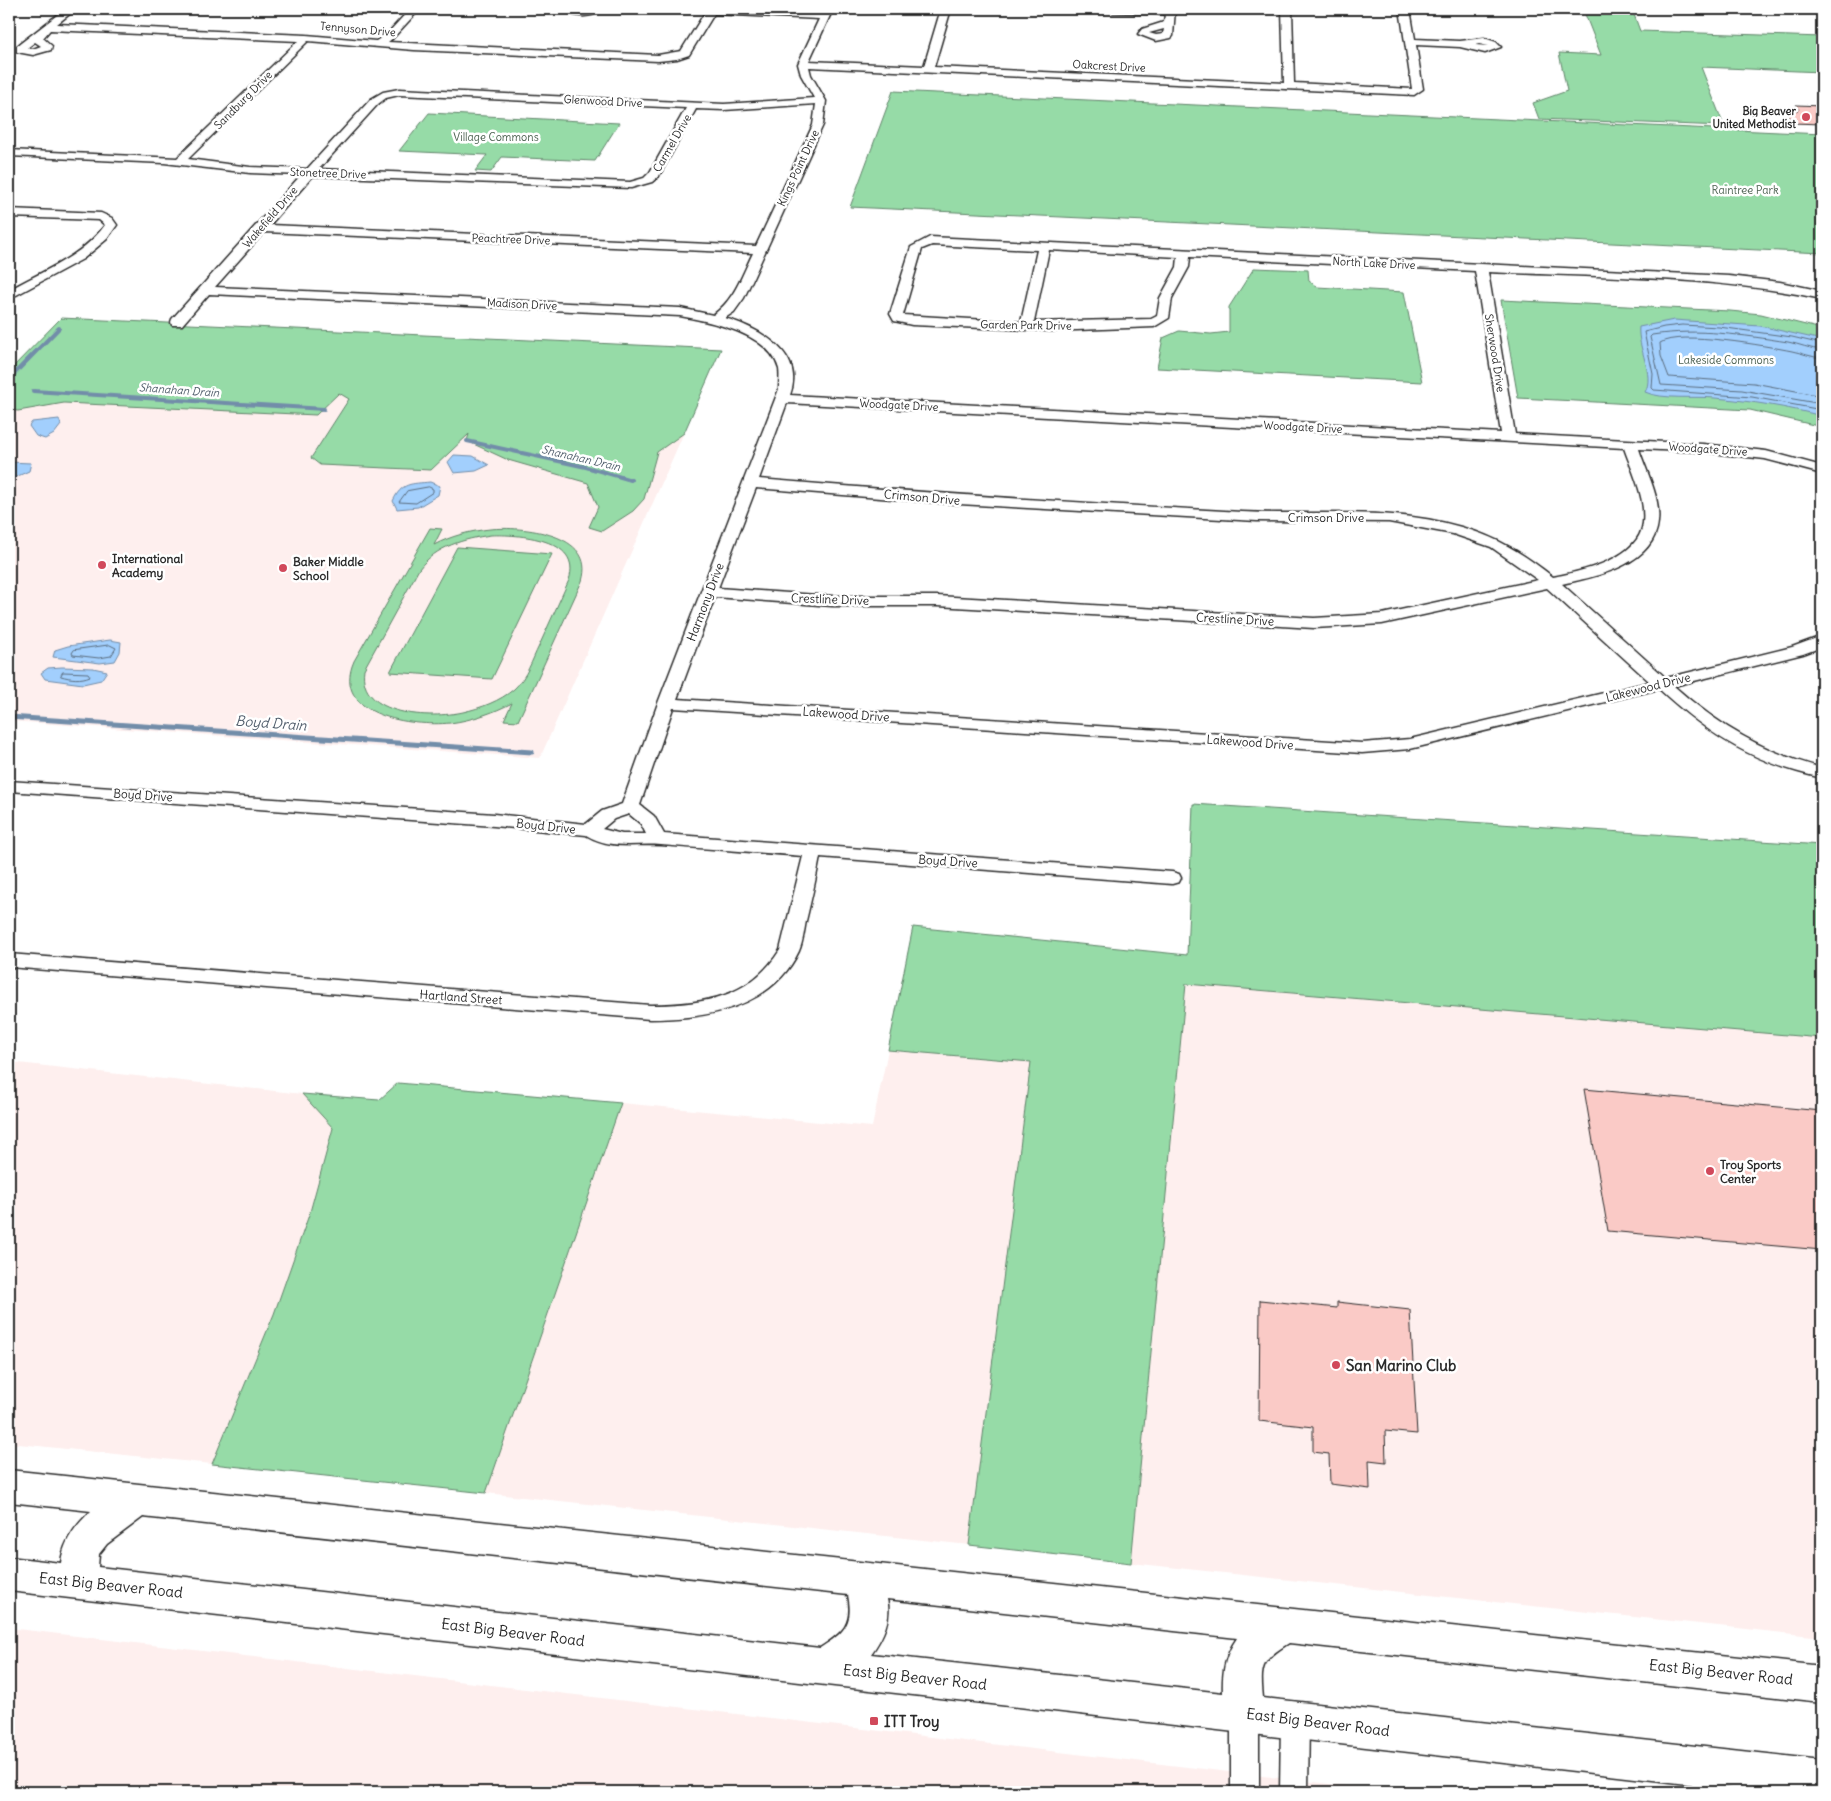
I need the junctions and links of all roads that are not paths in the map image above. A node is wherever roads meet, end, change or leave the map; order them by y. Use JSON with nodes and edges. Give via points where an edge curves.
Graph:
{"nodes":[{"id":1,"x":71,"y":9,"type":"edge"},
{"id":2,"x":415,"y":9,"type":"edge"},
{"id":3,"x":568,"y":9,"type":"edge"},
{"id":4,"x":597,"y":9,"type":"edge"},
{"id":5,"x":946,"y":9,"type":"edge"},
{"id":6,"x":1113,"y":9,"type":"edge"},
{"id":7,"x":1287,"y":9,"type":"edge"},
{"id":8,"x":1405,"y":9,"type":"edge"},
{"id":9,"x":1805,"y":9,"type":"edge"},
{"id":10,"x":711,"y":10,"type":"edge"},
{"id":11,"x":1170,"y":10,"type":"edge"},
{"id":12,"x":1822,"y":10,"type":"edge"},
{"id":13,"x":826,"y":13,"type":"edge"},
{"id":14,"x":1169,"y":22,"type":"dead end"},
{"id":15,"x":48,"y":27,"type":"junction"},
{"id":16,"x":40,"y":33,"type":"dead end"},
{"id":17,"x":306,"y":38,"type":"junction"},
{"id":18,"x":1410,"y":42,"type":"junction"},
{"id":19,"x":379,"y":43,"type":"junction"},
{"id":20,"x":1460,"y":44,"type":"dead end"},
{"id":21,"x":677,"y":56,"type":"joint"},
{"id":22,"x":804,"y":64,"type":"junction"},
{"id":23,"x":928,"y":70,"type":"junction"},
{"id":24,"x":1289,"y":88,"type":"junction"},
{"id":25,"x":1414,"y":92,"type":"joint"},
{"id":26,"x":386,"y":93,"type":"joint"},
{"id":27,"x":821,"y":102,"type":"junction"},
{"id":28,"x":693,"y":105,"type":"junction"},
{"id":29,"x":9,"y":153,"type":"edge"},
{"id":30,"x":180,"y":161,"type":"junction"},
{"id":31,"x":310,"y":172,"type":"junction"},
{"id":32,"x":648,"y":180,"type":"joint"},
{"id":33,"x":9,"y":213,"type":"edge"},
{"id":34,"x":260,"y":228,"type":"junction"},
{"id":35,"x":924,"y":242,"type":"joint"},
{"id":36,"x":1044,"y":246,"type":"junction"},
{"id":37,"x":761,"y":250,"type":"junction"},
{"id":38,"x":1185,"y":253,"type":"junction"},
{"id":39,"x":1481,"y":268,"type":"junction"},
{"id":40,"x":9,"y":280,"type":"edge"},
{"id":41,"x":27,"y":284,"type":"junction"},
{"id":42,"x":206,"y":290,"type":"junction"},
{"id":43,"x":9,"y":295,"type":"edge"},
{"id":44,"x":1822,"y":295,"type":"edge"},
{"id":45,"x":899,"y":318,"type":"joint"},
{"id":46,"x":716,"y":319,"type":"junction"},
{"id":47,"x":177,"y":322,"type":"dead end"},
{"id":48,"x":1027,"y":326,"type":"junction"},
{"id":49,"x":782,"y":399,"type":"junction"},
{"id":50,"x":1508,"y":438,"type":"junction"},
{"id":51,"x":1630,"y":444,"type":"junction"},
{"id":52,"x":1822,"y":470,"type":"edge"},
{"id":53,"x":750,"y":483,"type":"junction"},
{"id":54,"x":1551,"y":583,"type":"junction"},
{"id":55,"x":709,"y":592,"type":"junction"},
{"id":56,"x":1822,"y":641,"type":"edge"},
{"id":57,"x":1661,"y":684,"type":"junction"},
{"id":58,"x":666,"y":703,"type":"junction"},
{"id":59,"x":1822,"y":773,"type":"edge"},
{"id":60,"x":9,"y":786,"type":"edge"},
{"id":61,"x":630,"y":807,"type":"junction"},
{"id":62,"x":590,"y":830,"type":"junction"},
{"id":63,"x":657,"y":839,"type":"junction"},
{"id":64,"x":813,"y":850,"type":"junction"},
{"id":65,"x":1172,"y":878,"type":"dead end"},
{"id":66,"x":9,"y":961,"type":"edge"},
{"id":67,"x":9,"y":1486,"type":"edge"},
{"id":68,"x":140,"y":1499,"type":"junction"},
{"id":69,"x":9,"y":1574,"type":"edge"},
{"id":70,"x":860,"y":1578,"type":"junction"},
{"id":71,"x":82,"y":1583,"type":"junction"},
{"id":72,"x":1286,"y":1625,"type":"junction"},
{"id":73,"x":824,"y":1667,"type":"junction"},
{"id":74,"x":1822,"y":1684,"type":"edge"},
{"id":75,"x":1245,"y":1714,"type":"junction"},
{"id":76,"x":1294,"y":1720,"type":"junction"},
{"id":77,"x":1705,"y":1779,"type":"edge"},
{"id":78,"x":1822,"y":1780,"type":"edge"},
{"id":79,"x":1245,"y":1792,"type":"edge"},
{"id":80,"x":1294,"y":1792,"type":"edge"}],
"edges":[{"from":1,"to":15,"type":"street"},
{"from":2,"to":19,"type":"street"},
{"from":3,"to":4,"type":"street","via":[[580,13]]},
{"from":5,"to":23,"type":"street"},
{"from":6,"to":11,"type":"street"},
{"from":7,"to":24,"type":"street"},
{"from":8,"to":18,"type":"street"},
{"from":9,"to":12,"type":"street"},
{"from":10,"to":13,"type":"street"},
{"from":10,"to":21,"type":"street","via":[[688,49]]},
{"from":11,"to":14,"type":"street"},
{"from":13,"to":22,"type":"street"},
{"from":15,"to":16,"type":"street"},
{"from":15,"to":17,"type":"street","name":"Tennyson Drive"},
{"from":17,"to":19,"type":"street","name":"Tennyson Drive"},
{"from":17,"to":30,"type":"street","name":"Sandburg Drive"},
{"from":18,"to":20,"type":"street"},
{"from":18,"to":25,"type":"street","via":[[1418,89]]},
{"from":19,"to":21,"type":"street","name":"Tennyson Drive","via":[[640,57]]},
{"from":22,"to":23,"type":"street","name":"Oakcrest Drive"},
{"from":22,"to":27,"type":"street","via":[[806,75]]},
{"from":23,"to":24,"type":"street","name":"Oakcrest Drive"},
{"from":24,"to":25,"type":"street","name":"Oakcrest Drive"},
{"from":26,"to":28,"type":"street","name":"Glenwood Drive"},
{"from":26,"to":31,"type":"street","name":"Wakefield Drive","via":[[376,99]]},
{"from":27,"to":28,"type":"street","name":"Glenwood Drive"},
{"from":27,"to":37,"type":"street","name":"Kings Point Drive","via":[[818,125]]},
{"from":28,"to":32,"type":"street","name":"Carmel Drive","via":[[655,174]]},
{"from":29,"to":30,"type":"street","name":"Stonetree Drive"},
{"from":30,"to":31,"type":"street","name":"Stonetree Drive","via":[[240,169]]},
{"from":31,"to":32,"type":"street","name":"Stonetree Drive","via":[[618,185]]},
{"from":31,"to":34,"type":"street","name":"Wakefield Drive"},
{"from":33,"to":41,"type":"street","via":[[91,216],[108,220],[111,225],[92,246]]},
{"from":34,"to":37,"type":"street","name":"Peachtree Drive"},
{"from":34,"to":42,"type":"street","name":"Wakefield Drive"},
{"from":35,"to":36,"type":"street","name":"North Lake Drive"},
{"from":35,"to":45,"type":"street","via":[[917,247],[896,312]]},
{"from":36,"to":38,"type":"street","name":"North Lake Drive"},
{"from":36,"to":48,"type":"street"},
{"from":37,"to":46,"type":"street","name":"Kings Point Drive","via":[[736,302]]},
{"from":38,"to":39,"type":"street","name":"North Lake Drive"},
{"from":38,"to":48,"type":"street","name":"Garden Park Drive","via":[[1181,272],[1166,298],[1163,318],[1154,323]]},
{"from":39,"to":44,"type":"street","name":"North Lake Drive","via":[[1729,280]]},
{"from":39,"to":50,"type":"street","name":"Sherwood Drive"},
{"from":40,"to":41,"type":"street"},
{"from":41,"to":43,"type":"street"},
{"from":42,"to":46,"type":"street","name":"Madison Drive","via":[[656,310]]},
{"from":42,"to":47,"type":"street","name":"Wakefield Drive"},
{"from":45,"to":48,"type":"street","name":"Garden Park Drive"},
{"from":46,"to":49,"type":"street","name":"Madison Drive","via":[[766,342],[780,357],[787,377]]},
{"from":49,"to":50,"type":"street","name":"Woodgate Drive"},
{"from":49,"to":53,"type":"street","name":"Harmony Drive"},
{"from":50,"to":51,"type":"street","name":"Woodgate Drive"},
{"from":51,"to":52,"type":"street","name":"Woodgate Drive","via":[[1752,452]]},
{"from":51,"to":54,"type":"street","name":"Crestline Drive","via":[[1650,507],[1651,523],[1646,537],[1621,561],[1605,569]]},
{"from":53,"to":54,"type":"street","name":"Crimson Drive","via":[[971,501],[1257,517],[1390,518],[1456,530],[1496,544]]},
{"from":53,"to":55,"type":"street","name":"Harmony Drive"},
{"from":54,"to":55,"type":"street","name":"Crestline Drive","via":[[1382,619],[1314,624],[951,602],[832,601]]},
{"from":54,"to":57,"type":"street","name":"Crimson Drive"},
{"from":55,"to":58,"type":"street","name":"Harmony Drive"},
{"from":56,"to":57,"type":"street","name":"Lakewood Drive","via":[[1797,651]]},
{"from":57,"to":58,"type":"street","name":"Lakewood Drive","via":[[1426,740],[1362,748]]},
{"from":57,"to":59,"type":"street","name":"Crimson Drive","via":[[1736,742],[1779,761]]},
{"from":58,"to":61,"type":"street","name":"Harmony Drive"},
{"from":60,"to":62,"type":"street","name":"Boyd Drive","via":[[494,820]]},
{"from":61,"to":62,"type":"street","via":[[608,815]]},
{"from":61,"to":63,"type":"street","via":[[648,818]]},
{"from":62,"to":63,"type":"street","name":"Boyd Drive","via":[[602,838]]},
{"from":63,"to":64,"type":"street","name":"Boyd Drive"},
{"from":64,"to":65,"type":"street","name":"Boyd Drive"},
{"from":64,"to":66,"type":"street","name":"Hartland Street","via":[[790,950],[784,963],[772,976],[742,997],[682,1012]]},
{"from":67,"to":68,"type":"main road","name":"East Big Beaver Road"},
{"from":68,"to":70,"type":"main road","name":"East Big Beaver Road"},
{"from":68,"to":71,"type":"main road","via":[[103,1523],[84,1544],[78,1571]]},
{"from":69,"to":71,"type":"main road","name":"East Big Beaver Road"},
{"from":70,"to":72,"type":"main road","name":"East Big Beaver Road"},
{"from":70,"to":73,"type":"main road","via":[[870,1602],[868,1625],[843,1656]]},
{"from":71,"to":73,"type":"main road","name":"East Big Beaver Road"},
{"from":72,"to":74,"type":"main road","name":"East Big Beaver Road"},
{"from":72,"to":75,"type":"main road","via":[[1253,1645],[1246,1655],[1242,1669]]},
{"from":73,"to":75,"type":"main road","name":"East Big Beaver Road"},
{"from":75,"to":76,"type":"main road","name":"East Big Beaver Road"},
{"from":75,"to":79,"type":"street"},
{"from":76,"to":77,"type":"main road","name":"East Big Beaver Road"},
{"from":76,"to":80,"type":"street"},
{"from":77,"to":78,"type":"main road","name":"East Big Beaver Road"}]}
